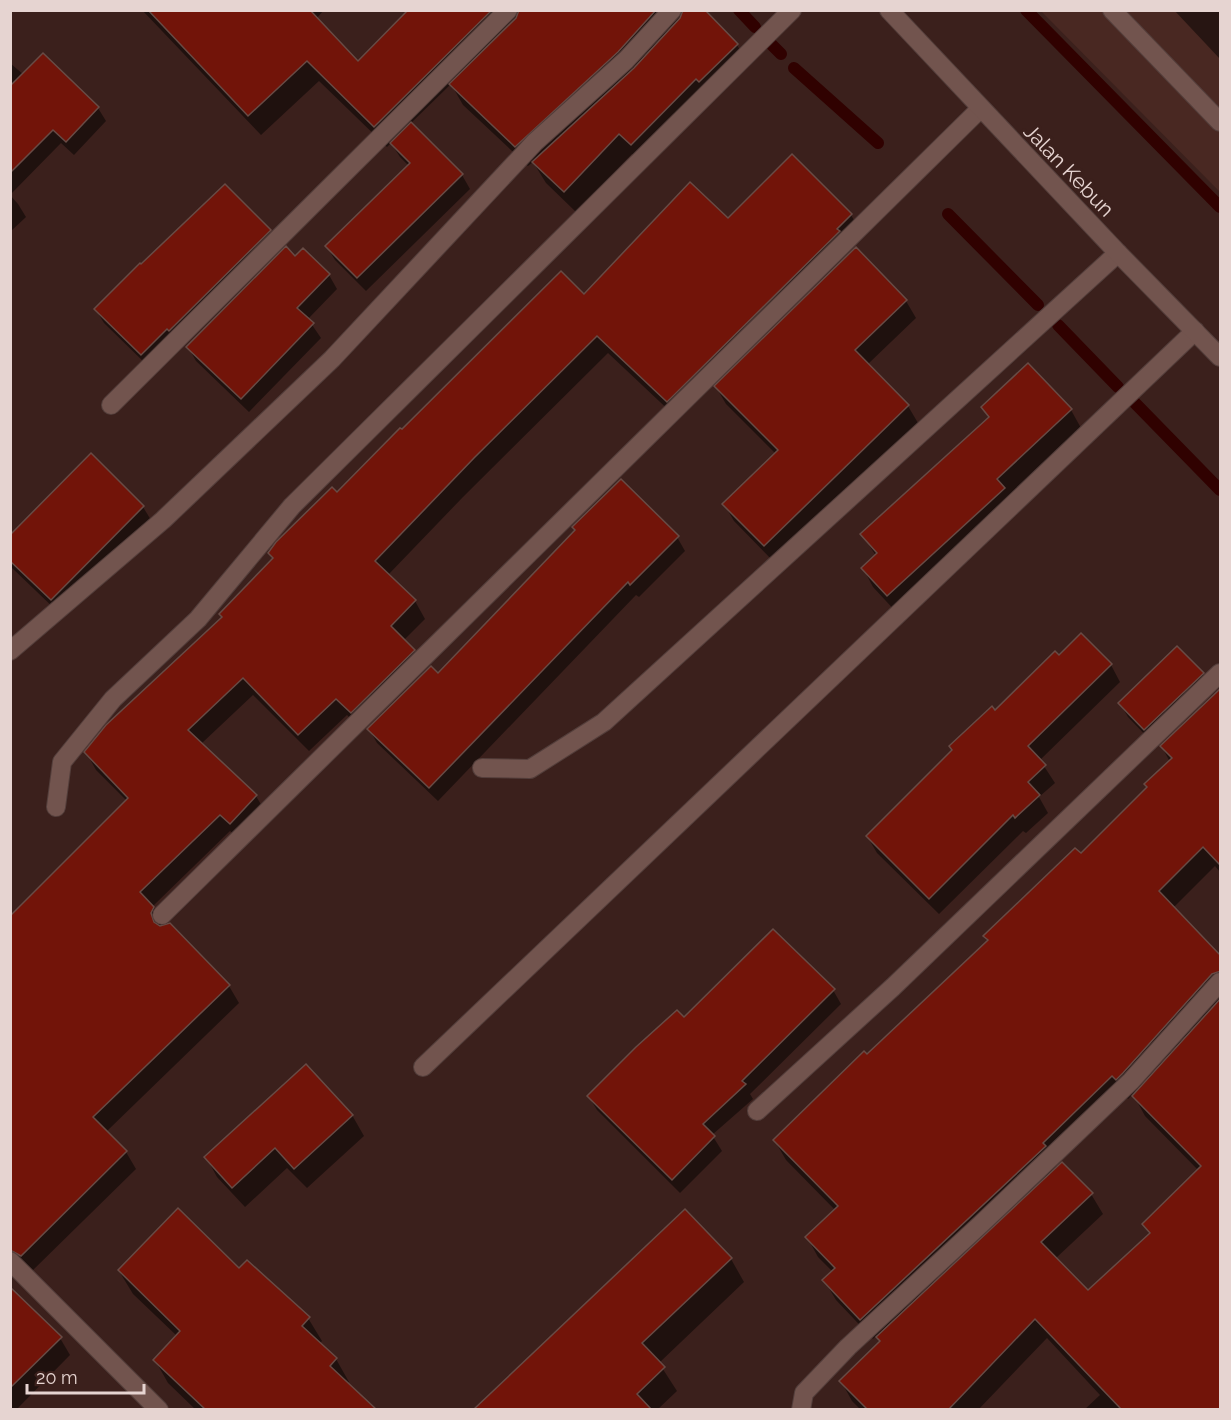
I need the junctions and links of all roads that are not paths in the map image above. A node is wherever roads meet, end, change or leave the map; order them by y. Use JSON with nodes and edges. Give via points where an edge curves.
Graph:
{"nodes":[{"id":1,"x":508,"y":10,"type":"edge"},
{"id":2,"x":672,"y":10,"type":"edge"},
{"id":3,"x":792,"y":10,"type":"edge"},
{"id":4,"x":889,"y":10,"type":"edge"},
{"id":5,"x":1112,"y":10,"type":"edge"},
{"id":6,"x":980,"y":109,"type":"junction"},
{"id":7,"x":1221,"y":122,"type":"edge"},
{"id":8,"x":1118,"y":253,"type":"junction"},
{"id":9,"x":1195,"y":331,"type":"junction"},
{"id":10,"x":1221,"y":357,"type":"edge"},
{"id":11,"x":111,"y":405,"type":"dead end"},
{"id":12,"x":10,"y":651,"type":"edge"},
{"id":13,"x":1221,"y":673,"type":"edge"},
{"id":14,"x":482,"y":768,"type":"dead end"},
{"id":15,"x":56,"y":807,"type":"dead end"},
{"id":16,"x":162,"y":915,"type":"dead end"},
{"id":17,"x":1221,"y":982,"type":"edge"},
{"id":18,"x":423,"y":1067,"type":"dead end"},
{"id":19,"x":757,"y":1111,"type":"dead end"},
{"id":20,"x":10,"y":1262,"type":"edge"},
{"id":21,"x":159,"y":1410,"type":"edge"},
{"id":22,"x":801,"y":1410,"type":"edge"}],
"edges":[{"from":1,"to":11,"type":"street"},
{"from":2,"to":12,"type":"street","via":[[626,60],[535,142],[332,359],[163,520]]},
{"from":3,"to":15,"type":"street","via":[[292,506],[198,619],[113,699],[62,762]]},
{"from":4,"to":6,"type":"street","name":"Jalan Kebun"},
{"from":5,"to":7,"type":"street"},
{"from":6,"to":8,"type":"street","name":"Jalan Kebun"},
{"from":6,"to":16,"type":"street"},
{"from":8,"to":9,"type":"street","name":"Jalan Kebun"},
{"from":8,"to":14,"type":"street","via":[[604,722],[530,769]]},
{"from":9,"to":10,"type":"street","name":"Jalan Kebun"},
{"from":9,"to":18,"type":"street"},
{"from":13,"to":19,"type":"street","via":[[893,987]]},
{"from":17,"to":22,"type":"street","via":[[1131,1081],[848,1347],[804,1393]]},
{"from":20,"to":21,"type":"street"}]}
